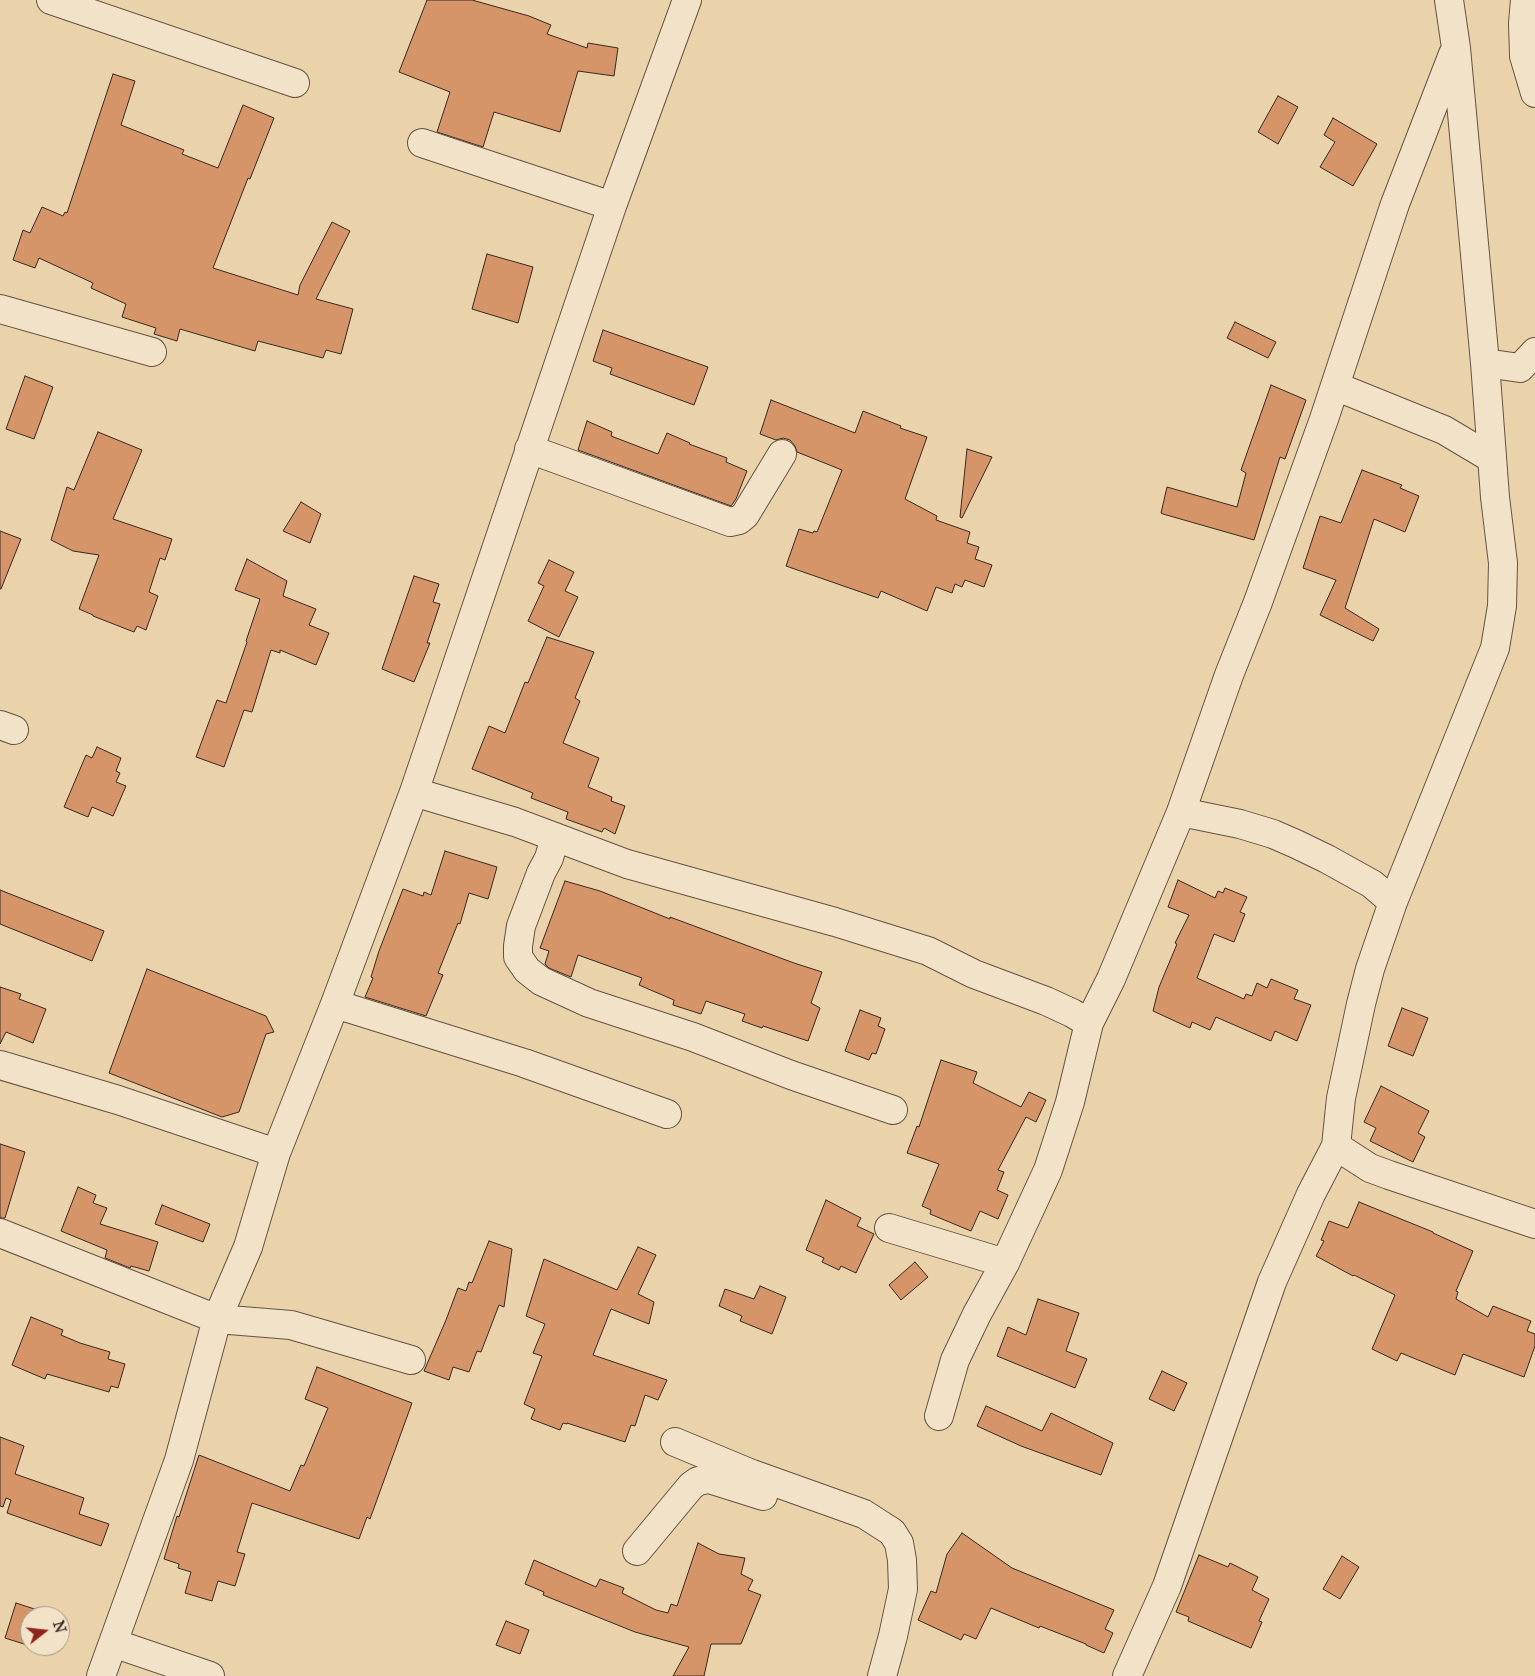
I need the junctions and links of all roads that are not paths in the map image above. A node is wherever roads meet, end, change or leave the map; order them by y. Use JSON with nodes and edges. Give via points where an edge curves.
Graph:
{"nodes":[{"id":1,"x":51,"y":0,"type":"edge"},
{"id":2,"x":687,"y":0,"type":"edge"},
{"id":3,"x":1449,"y":0,"type":"edge"},
{"id":4,"x":1525,"y":0,"type":"edge"},
{"id":5,"x":1456,"y":48,"type":"junction"},
{"id":6,"x":295,"y":83,"type":"dead end"},
{"id":7,"x":1535,"y":94,"type":"edge"},
{"id":8,"x":422,"y":143,"type":"dead end"},
{"id":9,"x":612,"y":206,"type":"junction"},
{"id":10,"x":0,"y":309,"type":"edge"},
{"id":11,"x":152,"y":352,"type":"dead end"},
{"id":12,"x":1535,"y":352,"type":"edge"},
{"id":13,"x":1485,"y":363,"type":"junction"},
{"id":14,"x":1335,"y":386,"type":"junction"},
{"id":15,"x":529,"y":449,"type":"junction"},
{"id":16,"x":782,"y":454,"type":"dead end"},
{"id":17,"x":1491,"y":458,"type":"junction"},
{"id":18,"x":414,"y":792,"type":"junction"},
{"id":19,"x":1181,"y":812,"type":"junction"},
{"id":20,"x":555,"y":837,"type":"junction"},
{"id":21,"x":1393,"y":902,"type":"junction"},
{"id":22,"x":335,"y":1004,"type":"junction"},
{"id":23,"x":1089,"y":1022,"type":"junction"},
{"id":24,"x":0,"y":1065,"type":"edge"},
{"id":25,"x":893,"y":1110,"type":"dead end"},
{"id":26,"x":667,"y":1114,"type":"dead end"},
{"id":27,"x":1336,"y":1146,"type":"junction"},
{"id":28,"x":276,"y":1153,"type":"junction"},
{"id":29,"x":1535,"y":1224,"type":"edge"},
{"id":30,"x":889,"y":1228,"type":"dead end"},
{"id":31,"x":0,"y":1233,"type":"edge"},
{"id":32,"x":1005,"y":1263,"type":"junction"},
{"id":33,"x":217,"y":1318,"type":"junction"},
{"id":34,"x":411,"y":1360,"type":"dead end"},
{"id":35,"x":939,"y":1416,"type":"dead end"},
{"id":36,"x":675,"y":1442,"type":"dead end"},
{"id":37,"x":880,"y":1523,"type":"junction"},
{"id":38,"x":637,"y":1551,"type":"dead end"},
{"id":39,"x":113,"y":1643,"type":"junction"},
{"id":40,"x":101,"y":1676,"type":"edge"},
{"id":41,"x":210,"y":1676,"type":"edge"},
{"id":42,"x":882,"y":1676,"type":"edge"},
{"id":43,"x":1127,"y":1676,"type":"edge"}],
"edges":[{"from":1,"to":6,"type":"street"},
{"from":2,"to":9,"type":"street"},
{"from":3,"to":5,"type":"street"},
{"from":4,"to":7,"type":"street","via":[[1524,56]]},
{"from":5,"to":13,"type":"street"},
{"from":5,"to":14,"type":"street","via":[[1395,204]]},
{"from":8,"to":9,"type":"street"},
{"from":9,"to":15,"type":"street"},
{"from":10,"to":11,"type":"street"},
{"from":12,"to":13,"type":"street","via":[[1520,368]]},
{"from":13,"to":17,"type":"street"},
{"from":14,"to":17,"type":"street","via":[[1444,430]]},
{"from":14,"to":19,"type":"street"},
{"from":15,"to":16,"type":"street","via":[[730,522],[745,515]]},
{"from":15,"to":18,"type":"street"},
{"from":17,"to":21,"type":"street","via":[[1503,563],[1502,606],[1495,648]]},
{"from":18,"to":20,"type":"street"},
{"from":18,"to":22,"type":"street"},
{"from":19,"to":21,"type":"street","via":[[1273,834],[1372,884]]},
{"from":19,"to":23,"type":"street","via":[[1111,979]]},
{"from":20,"to":23,"type":"street","via":[[627,864],[928,951]]},
{"from":20,"to":25,"type":"street","via":[[523,920],[518,957],[527,970],[541,981],[589,1003]]},
{"from":21,"to":27,"type":"street","via":[[1361,1004],[1341,1098]]},
{"from":22,"to":26,"type":"street","via":[[524,1063]]},
{"from":22,"to":28,"type":"street"},
{"from":23,"to":32,"type":"street","via":[[1070,1102],[1048,1170]]},
{"from":24,"to":28,"type":"street"},
{"from":27,"to":29,"type":"street","via":[[1370,1168]]},
{"from":27,"to":43,"type":"street","via":[[1272,1282],[1167,1586]]},
{"from":28,"to":33,"type":"street","via":[[248,1247]]},
{"from":30,"to":32,"type":"street"},
{"from":31,"to":33,"type":"street"},
{"from":32,"to":35,"type":"street","via":[[955,1360]]},
{"from":33,"to":34,"type":"street","via":[[291,1325]]},
{"from":33,"to":39,"type":"street","via":[[179,1460]]},
{"from":36,"to":37,"type":"street"},
{"from":37,"to":38,"type":"street","via":[[858,1525],[709,1479],[691,1486]]},
{"from":37,"to":42,"type":"street","via":[[899,1542],[903,1589]]},
{"from":39,"to":40,"type":"street"},
{"from":39,"to":41,"type":"street"}]}
